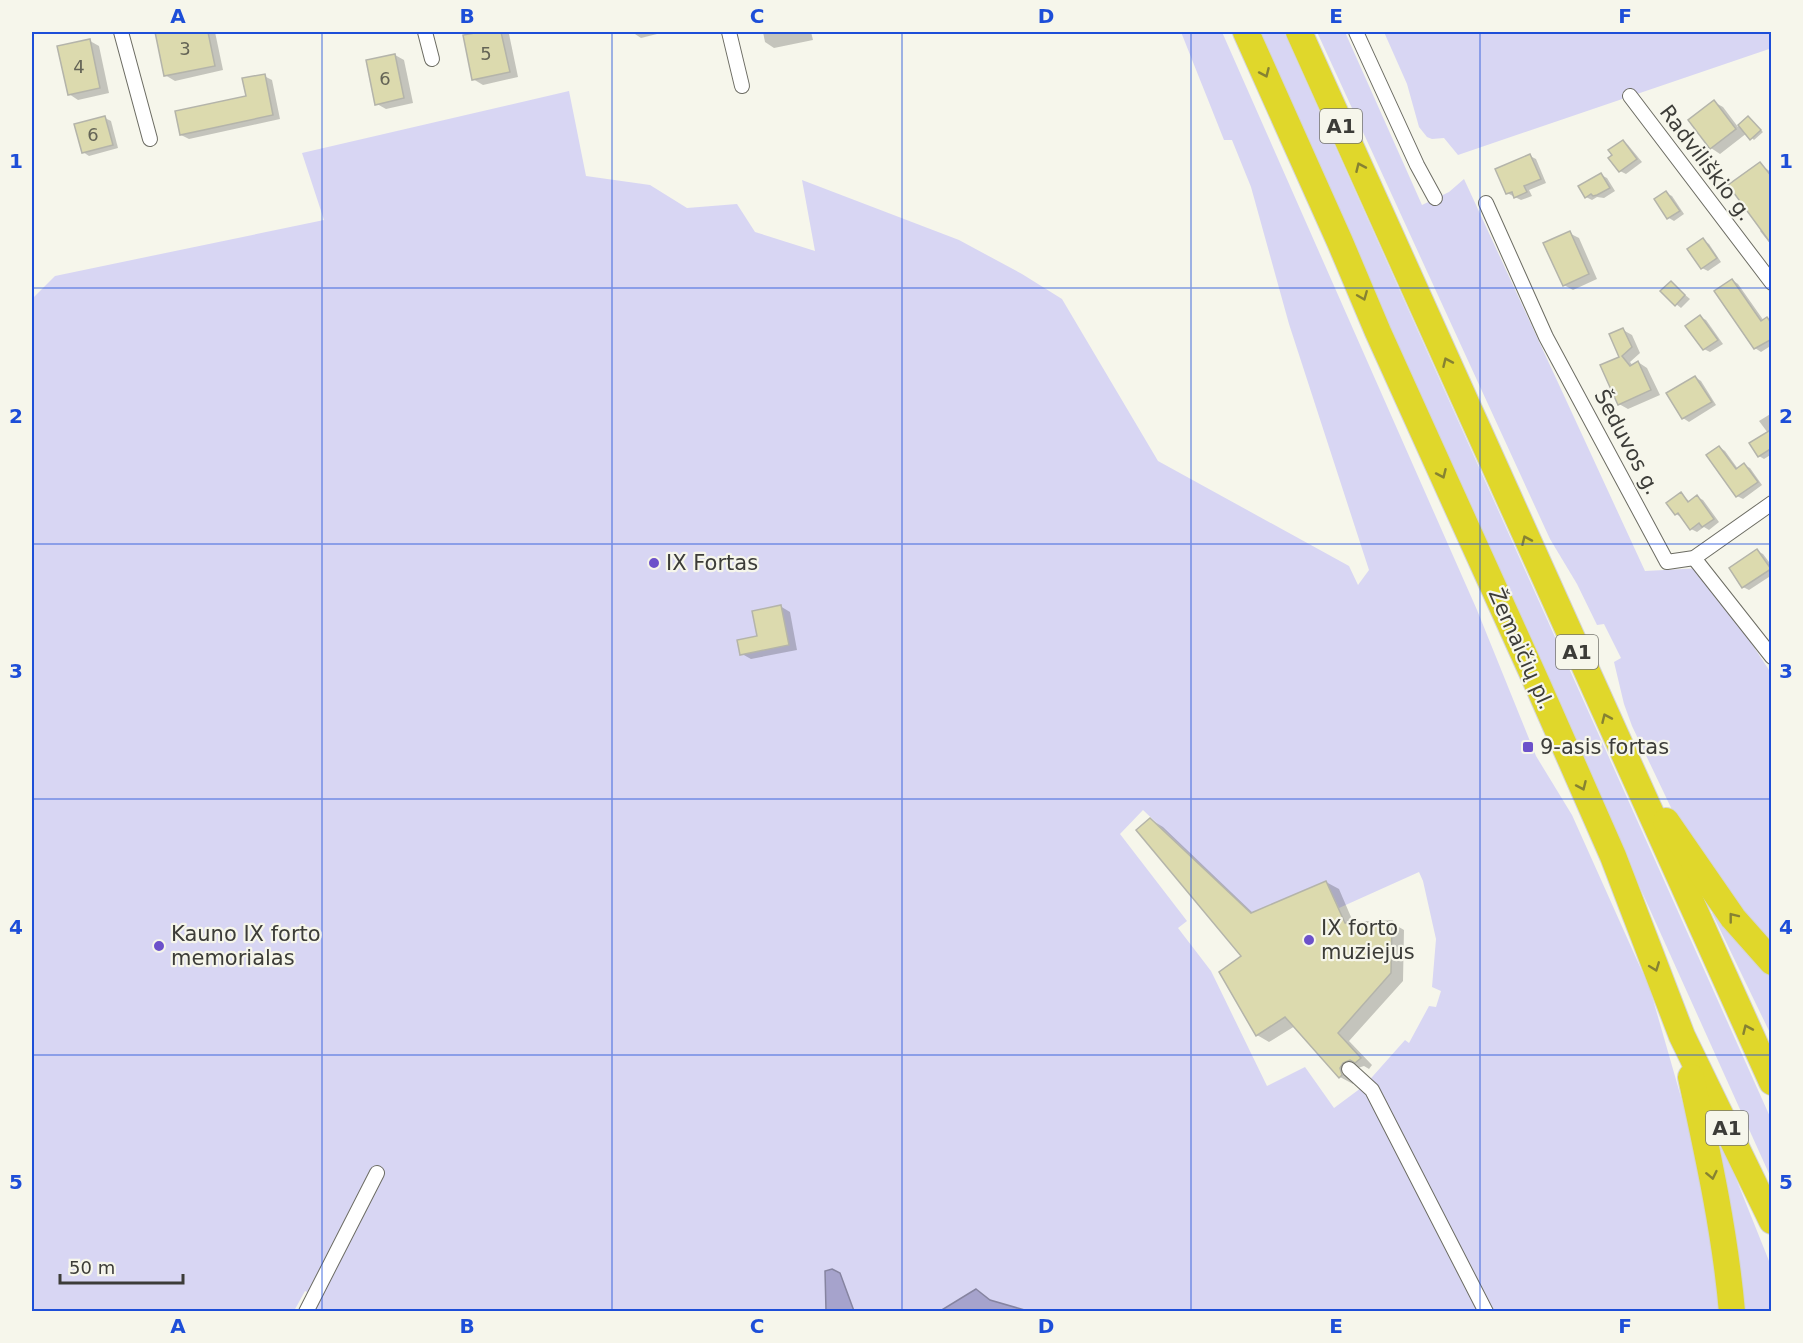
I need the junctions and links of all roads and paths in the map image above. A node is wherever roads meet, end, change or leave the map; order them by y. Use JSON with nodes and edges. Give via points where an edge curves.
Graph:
{"nodes":[{"id":1,"x":121,"y":32,"type":"edge"},
{"id":2,"x":425,"y":32,"type":"edge"},
{"id":3,"x":729,"y":32,"type":"edge"},
{"id":4,"x":1246,"y":32,"type":"edge"},
{"id":5,"x":1299,"y":32,"type":"edge"},
{"id":6,"x":1356,"y":32,"type":"edge"},
{"id":7,"x":432,"y":59,"type":"dead end"},
{"id":8,"x":742,"y":86,"type":"dead end"},
{"id":9,"x":1630,"y":96,"type":"dead end"},
{"id":10,"x":150,"y":139,"type":"dead end"},
{"id":11,"x":1435,"y":198,"type":"dead end"},
{"id":12,"x":1486,"y":203,"type":"dead end"},
{"id":13,"x":1772,"y":284,"type":"edge"},
{"id":14,"x":1772,"y":503,"type":"edge"},
{"id":15,"x":1694,"y":558,"type":"junction"},
{"id":16,"x":1772,"y":657,"type":"edge"},
{"id":17,"x":1629,"y":768,"type":"junction"},
{"id":18,"x":1772,"y":962,"type":"edge"},
{"id":19,"x":1682,"y":1036,"type":"junction"},
{"id":20,"x":1348,"y":1069,"type":"dead end"},
{"id":21,"x":1772,"y":1082,"type":"edge"},
{"id":22,"x":377,"y":1173,"type":"dead end"},
{"id":23,"x":1772,"y":1221,"type":"edge"},
{"id":24,"x":306,"y":1311,"type":"edge"},
{"id":25,"x":1485,"y":1311,"type":"edge"},
{"id":26,"x":1732,"y":1311,"type":"edge"}],
"edges":[{"from":1,"to":10,"type":"street"},
{"from":2,"to":7,"type":"street"},
{"from":3,"to":8,"type":"street"},
{"from":4,"to":19,"type":"highway","name":"Žemaičių pl.","number":"A1","one_way":true,"via":[[1613,856]]},
{"from":17,"to":5,"type":"highway","number":"A1","one_way":true},
{"from":6,"to":11,"type":"street"},
{"from":9,"to":13,"type":"street","name":"Radviliškio g."},
{"from":12,"to":15,"type":"street","name":"Šeduvos g.","via":[[1546,337],[1668,562]]},
{"from":14,"to":15,"type":"street"},
{"from":15,"to":16,"type":"street"},
{"from":18,"to":17,"type":"highway","one_way":true,"via":[[1733,918]]},
{"from":21,"to":17,"type":"highway","number":"A1","one_way":true},
{"from":19,"to":23,"type":"highway","name":"Žemaičių pl.","number":"A1"},
{"from":19,"to":26,"type":"highway","one_way":true,"via":[[1719,1208]]},
{"from":20,"to":25,"type":"street","via":[[1372,1090]]},
{"from":22,"to":24,"type":"street"}]}
